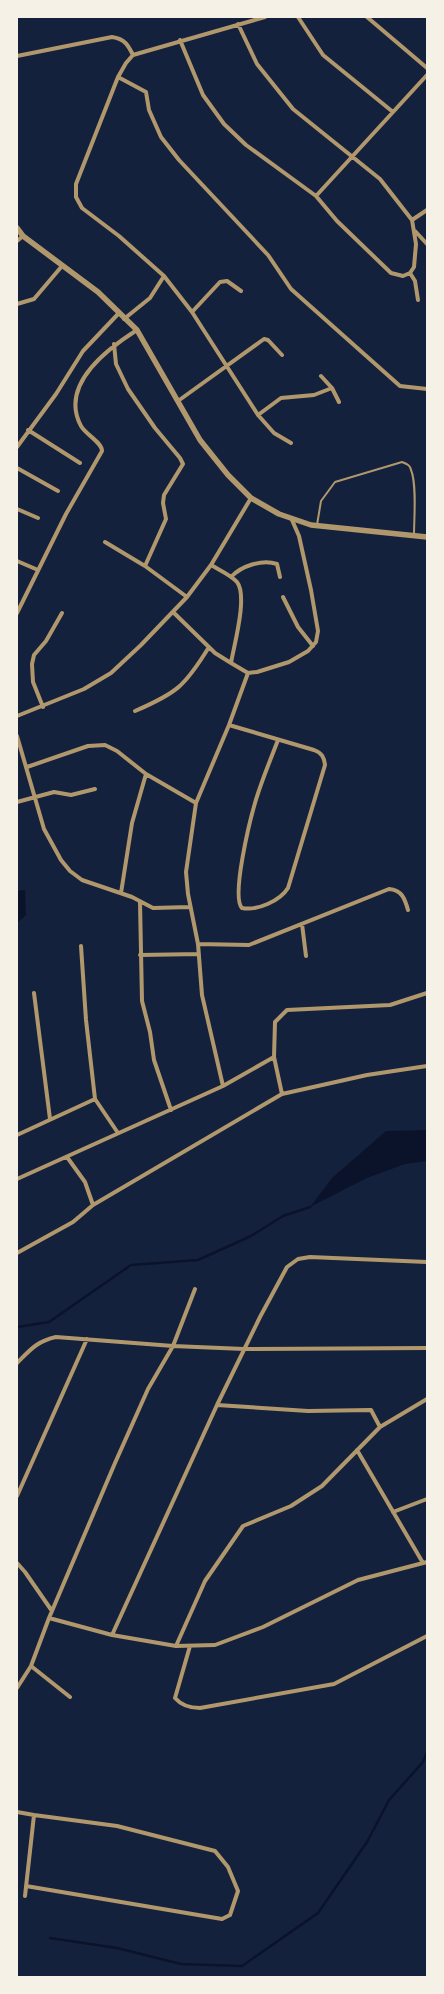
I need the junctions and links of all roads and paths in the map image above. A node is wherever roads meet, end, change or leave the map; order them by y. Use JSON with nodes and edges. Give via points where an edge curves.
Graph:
{"nodes":[{"id":1,"x":265,"y":17,"type":"edge"},
{"id":2,"x":298,"y":17,"type":"edge"},
{"id":3,"x":367,"y":17,"type":"edge"},
{"id":4,"x":238,"y":24,"type":"junction"},
{"id":5,"x":180,"y":40,"type":"junction"},
{"id":6,"x":133,"y":55,"type":"junction"},
{"id":7,"x":17,"y":56,"type":"edge"},
{"id":8,"x":427,"y":68,"type":"edge"},
{"id":9,"x":427,"y":75,"type":"edge"},
{"id":10,"x":118,"y":77,"type":"junction"},
{"id":11,"x":393,"y":112,"type":"junction"},
{"id":12,"x":352,"y":156,"type":"junction"},
{"id":13,"x":316,"y":196,"type":"junction"},
{"id":14,"x":427,"y":210,"type":"edge"},
{"id":15,"x":412,"y":220,"type":"junction"},
{"id":16,"x":17,"y":228,"type":"edge"},
{"id":17,"x":415,"y":230,"type":"junction"},
{"id":18,"x":23,"y":236,"type":"junction"},
{"id":19,"x":17,"y":241,"type":"edge"},
{"id":20,"x":427,"y":244,"type":"edge"},
{"id":21,"x":62,"y":266,"type":"junction"},
{"id":22,"x":410,"y":272,"type":"junction"},
{"id":23,"x":164,"y":276,"type":"junction"},
{"id":24,"x":241,"y":290,"type":"dead end"},
{"id":25,"x":418,"y":300,"type":"dead end"},
{"id":26,"x":17,"y":304,"type":"edge"},
{"id":27,"x":192,"y":312,"type":"junction"},
{"id":28,"x":119,"y":313,"type":"junction"},
{"id":29,"x":124,"y":319,"type":"junction"},
{"id":30,"x":137,"y":330,"type":"junction"},
{"id":31,"x":114,"y":344,"type":"junction"},
{"id":32,"x":282,"y":355,"type":"dead end"},
{"id":33,"x":226,"y":366,"type":"junction"},
{"id":34,"x":321,"y":376,"type":"dead end"},
{"id":35,"x":332,"y":388,"type":"junction"},
{"id":36,"x":427,"y":389,"type":"edge"},
{"id":37,"x":178,"y":401,"type":"junction"},
{"id":38,"x":339,"y":402,"type":"dead end"},
{"id":39,"x":258,"y":415,"type":"junction"},
{"id":40,"x":28,"y":430,"type":"junction"},
{"id":41,"x":291,"y":443,"type":"dead end"},
{"id":42,"x":17,"y":447,"type":"edge"},
{"id":43,"x":80,"y":463,"type":"dead end"},
{"id":44,"x":17,"y":468,"type":"edge"},
{"id":45,"x":58,"y":491,"type":"dead end"},
{"id":46,"x":251,"y":498,"type":"junction"},
{"id":47,"x":17,"y":509,"type":"edge"},
{"id":48,"x":38,"y":518,"type":"dead end"},
{"id":49,"x":292,"y":520,"type":"junction"},
{"id":50,"x":316,"y":526,"type":"junction"},
{"id":51,"x":414,"y":536,"type":"junction"},
{"id":52,"x":427,"y":537,"type":"edge"},
{"id":53,"x":105,"y":542,"type":"dead end"},
{"id":54,"x":17,"y":561,"type":"edge"},
{"id":55,"x":211,"y":565,"type":"junction"},
{"id":56,"x":145,"y":566,"type":"junction"},
{"id":57,"x":38,"y":570,"type":"junction"},
{"id":58,"x":280,"y":577,"type":"dead end"},
{"id":59,"x":231,"y":578,"type":"junction"},
{"id":60,"x":187,"y":597,"type":"junction"},
{"id":61,"x":283,"y":597,"type":"dead end"},
{"id":62,"x":173,"y":612,"type":"junction"},
{"id":63,"x":17,"y":613,"type":"edge"},
{"id":64,"x":62,"y":613,"type":"dead end"},
{"id":65,"x":313,"y":646,"type":"junction"},
{"id":66,"x":209,"y":647,"type":"junction"},
{"id":67,"x":231,"y":663,"type":"junction"},
{"id":68,"x":248,"y":673,"type":"junction"},
{"id":69,"x":43,"y":707,"type":"junction"},
{"id":70,"x":135,"y":711,"type":"dead end"},
{"id":71,"x":17,"y":716,"type":"edge"},
{"id":72,"x":229,"y":725,"type":"junction"},
{"id":73,"x":17,"y":736,"type":"edge"},
{"id":74,"x":278,"y":740,"type":"junction"},
{"id":75,"x":27,"y":767,"type":"junction"},
{"id":76,"x":146,"y":774,"type":"junction"},
{"id":77,"x":95,"y":788,"type":"dead end"},
{"id":78,"x":36,"y":798,"type":"junction"},
{"id":79,"x":17,"y":802,"type":"edge"},
{"id":80,"x":196,"y":803,"type":"junction"},
{"id":81,"x":121,"y":893,"type":"junction"},
{"id":82,"x":140,"y":902,"type":"junction"},
{"id":83,"x":190,"y":907,"type":"junction"},
{"id":84,"x":408,"y":910,"type":"dead end"},
{"id":85,"x":302,"y":924,"type":"junction"},
{"id":86,"x":198,"y":944,"type":"junction"},
{"id":87,"x":81,"y":946,"type":"dead end"},
{"id":88,"x":198,"y":954,"type":"junction"},
{"id":89,"x":140,"y":955,"type":"junction"},
{"id":90,"x":306,"y":956,"type":"dead end"},
{"id":91,"x":34,"y":993,"type":"dead end"},
{"id":92,"x":427,"y":993,"type":"edge"},
{"id":93,"x":274,"y":1057,"type":"junction"},
{"id":94,"x":427,"y":1066,"type":"edge"},
{"id":95,"x":223,"y":1086,"type":"junction"},
{"id":96,"x":282,"y":1094,"type":"junction"},
{"id":97,"x":95,"y":1100,"type":"junction"},
{"id":98,"x":171,"y":1110,"type":"junction"},
{"id":99,"x":50,"y":1119,"type":"junction"},
{"id":100,"x":118,"y":1133,"type":"junction"},
{"id":101,"x":17,"y":1135,"type":"edge"},
{"id":102,"x":67,"y":1157,"type":"junction"},
{"id":103,"x":17,"y":1178,"type":"edge"},
{"id":104,"x":93,"y":1205,"type":"junction"},
{"id":105,"x":17,"y":1253,"type":"edge"},
{"id":106,"x":427,"y":1262,"type":"edge"},
{"id":107,"x":195,"y":1289,"type":"dead end"},
{"id":108,"x":87,"y":1339,"type":"junction"},
{"id":109,"x":173,"y":1346,"type":"junction"},
{"id":110,"x":427,"y":1348,"type":"edge"},
{"id":111,"x":244,"y":1349,"type":"junction"},
{"id":112,"x":17,"y":1363,"type":"edge"},
{"id":113,"x":427,"y":1399,"type":"edge"},
{"id":114,"x":217,"y":1405,"type":"junction"},
{"id":115,"x":380,"y":1427,"type":"junction"},
{"id":116,"x":357,"y":1450,"type":"junction"},
{"id":117,"x":17,"y":1496,"type":"edge"},
{"id":118,"x":427,"y":1499,"type":"edge"},
{"id":119,"x":394,"y":1512,"type":"junction"},
{"id":120,"x":425,"y":1562,"type":"edge"},
{"id":121,"x":17,"y":1563,"type":"edge"},
{"id":122,"x":52,"y":1611,"type":"junction"},
{"id":123,"x":49,"y":1618,"type":"junction"},
{"id":124,"x":112,"y":1635,"type":"junction"},
{"id":125,"x":427,"y":1636,"type":"edge"},
{"id":126,"x":176,"y":1646,"type":"junction"},
{"id":127,"x":190,"y":1646,"type":"junction"},
{"id":128,"x":31,"y":1666,"type":"junction"},
{"id":129,"x":17,"y":1688,"type":"edge"},
{"id":130,"x":70,"y":1697,"type":"dead end"},
{"id":131,"x":17,"y":1812,"type":"edge"},
{"id":132,"x":34,"y":1814,"type":"junction"},
{"id":133,"x":26,"y":1886,"type":"junction"},
{"id":134,"x":25,"y":1896,"type":"dead end"}],
"edges":[{"from":1,"to":4,"type":"street"},
{"from":2,"to":11,"type":"street","via":[[323,55]]},
{"from":3,"to":8,"type":"street"},
{"from":4,"to":5,"type":"street"},
{"from":4,"to":12,"type":"street","via":[[257,64],[293,109]]},
{"from":5,"to":6,"type":"street"},
{"from":5,"to":13,"type":"street","via":[[203,95],[224,124],[246,146]]},
{"from":6,"to":7,"type":"street","via":[[127,43],[120,38],[112,37]]},
{"from":6,"to":10,"type":"street"},
{"from":9,"to":11,"type":"street"},
{"from":10,"to":23,"type":"street","via":[[76,184],[76,197],[82,208],[119,236]]},
{"from":10,"to":36,"type":"street","via":[[146,92],[149,110],[161,137],[179,160],[268,255],[291,289],[400,386]]},
{"from":11,"to":12,"type":"street"},
{"from":12,"to":13,"type":"street"},
{"from":12,"to":15,"type":"street","via":[[380,179]]},
{"from":13,"to":22,"type":"street","via":[[337,221],[391,273],[403,276]]},
{"from":14,"to":15,"type":"street"},
{"from":15,"to":17,"type":"street"},
{"from":16,"to":18,"type":"street"},
{"from":17,"to":20,"type":"street"},
{"from":17,"to":22,"type":"street","via":[[415,263]]},
{"from":18,"to":19,"type":"street"},
{"from":18,"to":21,"type":"street"},
{"from":21,"to":26,"type":"street","via":[[34,299]]},
{"from":21,"to":28,"type":"street","via":[[98,292]]},
{"from":22,"to":25,"type":"street","via":[[415,281]]},
{"from":23,"to":27,"type":"street"},
{"from":23,"to":29,"type":"street","via":[[150,298]]},
{"from":24,"to":27,"type":"street","via":[[228,281],[220,282]]},
{"from":27,"to":33,"type":"street"},
{"from":28,"to":29,"type":"street"},
{"from":28,"to":40,"type":"street","via":[[83,351],[56,394]]},
{"from":29,"to":30,"type":"street"},
{"from":30,"to":31,"type":"street"},
{"from":30,"to":37,"type":"street"},
{"from":31,"to":56,"type":"street","via":[[116,364],[128,389],[183,464],[164,495],[166,519]]},
{"from":31,"to":57,"type":"street","via":[[90,369],[75,398],[75,408],[82,427],[100,444],[102,451]]},
{"from":32,"to":33,"type":"street","via":[[264,339]]},
{"from":33,"to":37,"type":"street"},
{"from":33,"to":39,"type":"street"},
{"from":34,"to":35,"type":"street"},
{"from":35,"to":38,"type":"street"},
{"from":35,"to":39,"type":"street","via":[[314,395],[281,398]]},
{"from":37,"to":46,"type":"street","via":[[200,440]]},
{"from":39,"to":41,"type":"street","via":[[274,433]]},
{"from":40,"to":42,"type":"street"},
{"from":40,"to":43,"type":"street"},
{"from":44,"to":45,"type":"street"},
{"from":46,"to":49,"type":"street"},
{"from":46,"to":55,"type":"street"},
{"from":47,"to":48,"type":"street"},
{"from":49,"to":50,"type":"street"},
{"from":49,"to":65,"type":"street","via":[[299,536],[316,617],[318,637]]},
{"from":50,"to":51,"type":"street"},
{"from":50,"to":51,"type":"lane","via":[[321,501],[335,482],[402,462],[411,469],[413,480]]},
{"from":51,"to":52,"type":"street"},
{"from":53,"to":56,"type":"street"},
{"from":54,"to":57,"type":"street"},
{"from":55,"to":59,"type":"street"},
{"from":55,"to":60,"type":"street"},
{"from":56,"to":60,"type":"street"},
{"from":57,"to":63,"type":"street"},
{"from":58,"to":59,"type":"street","via":[[277,564],[271,563],[249,566],[236,572]]},
{"from":59,"to":67,"type":"street","via":[[238,583],[242,596]]},
{"from":60,"to":62,"type":"street"},
{"from":61,"to":65,"type":"street","via":[[298,627]]},
{"from":62,"to":66,"type":"street"},
{"from":62,"to":69,"type":"street","via":[[112,673],[84,690]]},
{"from":64,"to":69,"type":"street","via":[[46,641],[34,655],[32,664],[33,682]]},
{"from":65,"to":68,"type":"street","via":[[289,662]]},
{"from":66,"to":67,"type":"street","via":[[222,659]]},
{"from":66,"to":70,"type":"street","via":[[183,684],[158,701]]},
{"from":67,"to":68,"type":"street"},
{"from":68,"to":72,"type":"street"},
{"from":69,"to":71,"type":"street"},
{"from":72,"to":74,"type":"street"},
{"from":72,"to":80,"type":"street"},
{"from":73,"to":75,"type":"street"},
{"from":74,"to":74,"type":"street","via":[[255,804],[246,839],[238,890],[239,904],[242,908],[256,908],[285,894],[324,771],[324,759],[319,752]]},
{"from":75,"to":76,"type":"street","via":[[88,746],[105,745],[117,751]]},
{"from":75,"to":78,"type":"street"},
{"from":76,"to":80,"type":"street"},
{"from":76,"to":81,"type":"street","via":[[132,823]]},
{"from":77,"to":78,"type":"street","via":[[71,795],[54,792]]},
{"from":78,"to":79,"type":"street"},
{"from":78,"to":81,"type":"street","via":[[44,829],[60,860],[82,880]]},
{"from":80,"to":83,"type":"street","via":[[186,872]]},
{"from":81,"to":82,"type":"street"},
{"from":82,"to":83,"type":"street","via":[[153,908]]},
{"from":82,"to":89,"type":"street"},
{"from":83,"to":86,"type":"street"},
{"from":84,"to":85,"type":"street","via":[[400,892],[389,889]]},
{"from":85,"to":86,"type":"street","via":[[249,945]]},
{"from":85,"to":90,"type":"street"},
{"from":86,"to":88,"type":"street"},
{"from":87,"to":97,"type":"street"},
{"from":88,"to":89,"type":"street"},
{"from":88,"to":95,"type":"street","via":[[202,996]]},
{"from":89,"to":98,"type":"street","via":[[142,1001],[154,1060]]},
{"from":91,"to":99,"type":"street"},
{"from":92,"to":93,"type":"street","via":[[390,1005],[288,1010],[275,1022]]},
{"from":93,"to":95,"type":"street"},
{"from":93,"to":96,"type":"street"},
{"from":94,"to":96,"type":"street","via":[[367,1075]]},
{"from":95,"to":98,"type":"street"},
{"from":96,"to":104,"type":"street"},
{"from":97,"to":99,"type":"street"},
{"from":97,"to":100,"type":"street"},
{"from":98,"to":100,"type":"street"},
{"from":99,"to":101,"type":"street"},
{"from":100,"to":102,"type":"street"},
{"from":102,"to":103,"type":"street"},
{"from":102,"to":104,"type":"street","via":[[85,1182]]},
{"from":104,"to":105,"type":"street","via":[[73,1222]]},
{"from":106,"to":111,"type":"street","via":[[310,1257],[298,1259],[287,1267]]},
{"from":107,"to":109,"type":"street"},
{"from":108,"to":109,"type":"street"},
{"from":108,"to":112,"type":"street","via":[[44,1339]]},
{"from":108,"to":117,"type":"street"},
{"from":109,"to":111,"type":"street"},
{"from":109,"to":122,"type":"street","via":[[148,1390]]},
{"from":110,"to":111,"type":"street"},
{"from":111,"to":114,"type":"street"},
{"from":113,"to":115,"type":"street"},
{"from":114,"to":115,"type":"street","via":[[308,1411],[371,1410]]},
{"from":114,"to":124,"type":"street"},
{"from":115,"to":116,"type":"street"},
{"from":116,"to":119,"type":"street"},
{"from":116,"to":126,"type":"street","via":[[322,1486],[291,1506],[243,1526],[205,1581]]},
{"from":118,"to":119,"type":"street"},
{"from":119,"to":120,"type":"street"},
{"from":120,"to":127,"type":"street","via":[[358,1580],[263,1626],[215,1645]]},
{"from":121,"to":122,"type":"street"},
{"from":122,"to":123,"type":"street"},
{"from":123,"to":124,"type":"street"},
{"from":123,"to":128,"type":"street"},
{"from":124,"to":126,"type":"street"},
{"from":125,"to":127,"type":"street","via":[[334,1684],[200,1708],[193,1708],[174,1698]]},
{"from":126,"to":127,"type":"street"},
{"from":128,"to":129,"type":"street"},
{"from":128,"to":130,"type":"street"},
{"from":131,"to":132,"type":"street"},
{"from":132,"to":133,"type":"street"},
{"from":132,"to":133,"type":"street","via":[[117,1826],[215,1851],[228,1867],[238,1891],[230,1915],[222,1919]]},
{"from":133,"to":134,"type":"street"}]}
